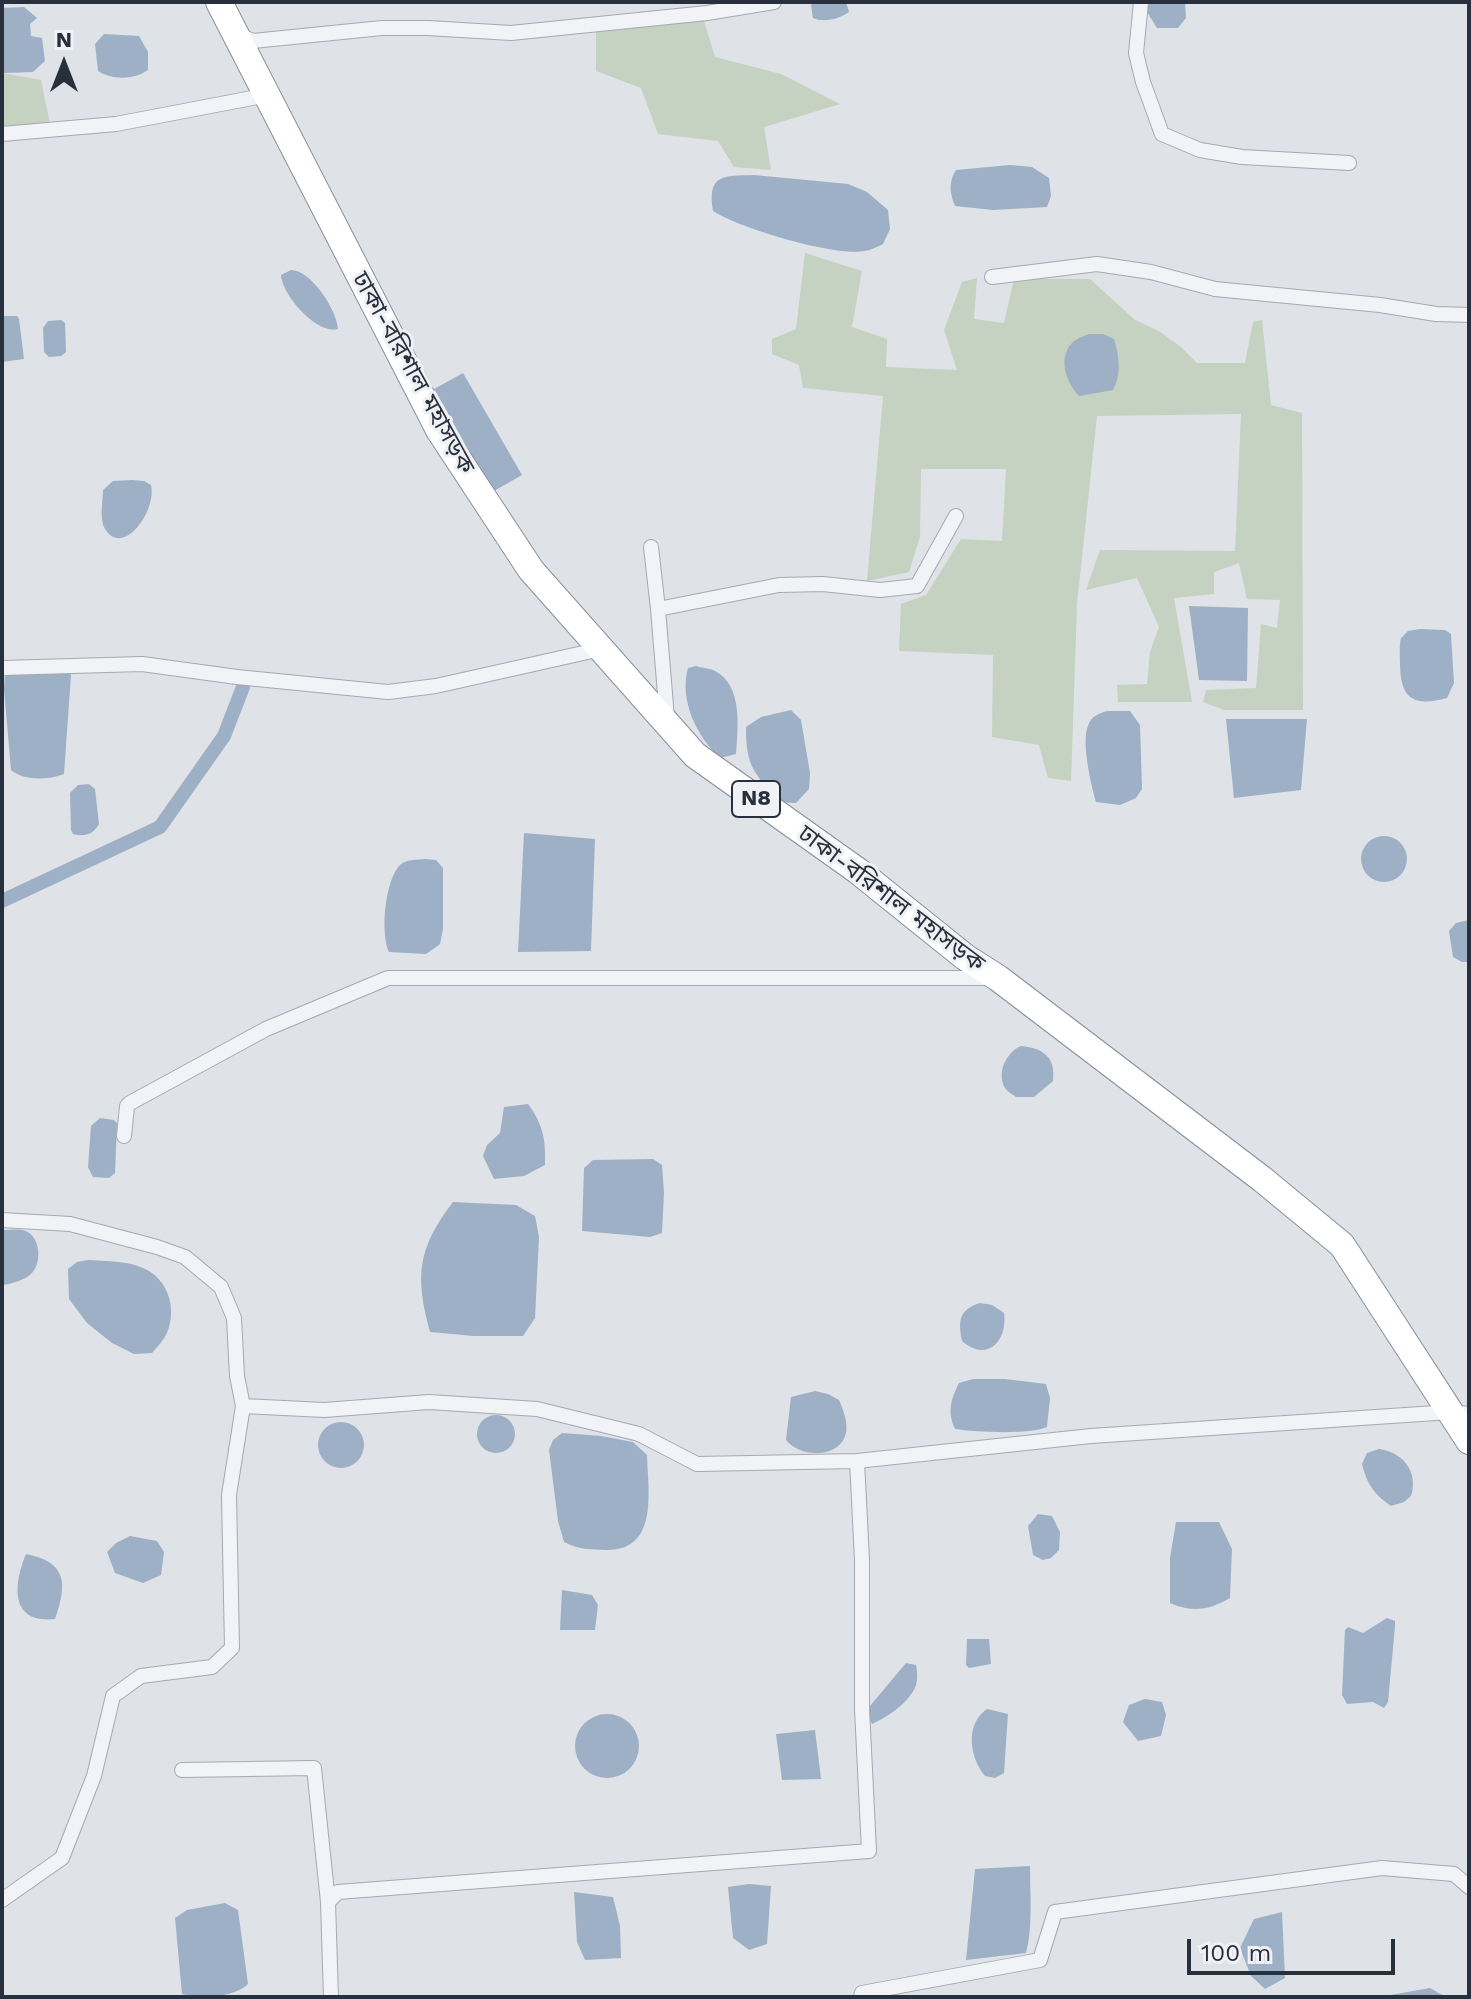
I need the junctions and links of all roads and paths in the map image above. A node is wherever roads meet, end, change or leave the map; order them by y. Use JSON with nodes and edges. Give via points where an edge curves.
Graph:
{"nodes":[{"id":1,"x":219,"y":2,"type":"edge"},
{"id":2,"x":774,"y":2,"type":"edge"},
{"id":3,"x":1141,"y":2,"type":"edge"},
{"id":4,"x":236,"y":33,"type":"junction"},
{"id":5,"x":268,"y":95,"type":"junction"},
{"id":6,"x":2,"y":134,"type":"edge"},
{"id":7,"x":1349,"y":163,"type":"dead end"},
{"id":8,"x":992,"y":277,"type":"dead end"},
{"id":9,"x":1469,"y":315,"type":"edge"},
{"id":10,"x":956,"y":516,"type":"dead end"},
{"id":11,"x":651,"y":547,"type":"dead end"},
{"id":12,"x":658,"y":609,"type":"junction"},
{"id":13,"x":601,"y":649,"type":"junction"},
{"id":14,"x":2,"y":668,"type":"edge"},
{"id":15,"x":672,"y":728,"type":"junction"},
{"id":16,"x":998,"y":978,"type":"junction"},
{"id":17,"x":124,"y":1136,"type":"dead end"},
{"id":18,"x":2,"y":1220,"type":"edge"},
{"id":19,"x":243,"y":1406,"type":"junction"},
{"id":20,"x":1460,"y":1413,"type":"edge"},
{"id":21,"x":1469,"y":1441,"type":"edge"},
{"id":22,"x":857,"y":1461,"type":"junction"},
{"id":23,"x":182,"y":1770,"type":"dead end"},
{"id":24,"x":1469,"y":1887,"type":"edge"},
{"id":25,"x":2,"y":1900,"type":"edge"},
{"id":26,"x":328,"y":1902,"type":"junction"},
{"id":27,"x":331,"y":1997,"type":"edge"},
{"id":28,"x":861,"y":1997,"type":"edge"}],
"edges":[{"from":1,"to":4,"type":"highway","name":"ঢাকা-বরিশাল মহাসড়ক","number":"N8"},
{"from":2,"to":4,"type":"street","via":[[511,33],[382,28],[253,41]]},
{"from":3,"to":7,"type":"street","via":[[1136,53],[1162,134],[1200,150],[1242,157]]},
{"from":4,"to":5,"type":"highway","name":"ঢাকা-বরিশাল মহাসড়ক","number":"N8"},
{"from":5,"to":6,"type":"street","via":[[116,124]]},
{"from":5,"to":13,"type":"highway","name":"ঢাকা-বরিশাল মহাসড়ক","number":"N8","via":[[439,430],[531,570]]},
{"from":8,"to":9,"type":"street","via":[[1097,264],[1215,289]]},
{"from":10,"to":12,"type":"street","via":[[917,586],[880,590],[779,585]]},
{"from":11,"to":12,"type":"street"},
{"from":12,"to":15,"type":"street","via":[[667,725]]},
{"from":13,"to":14,"type":"street","via":[[388,692],[142,664]]},
{"from":13,"to":15,"type":"highway","name":"ঢাকা-বরিশাল মহাসড়ক","number":"N8"},
{"from":15,"to":16,"type":"highway","name":"ঢাকা-বরিশাল মহাসড়ক","number":"N8","via":[[695,755]]},
{"from":16,"to":17,"type":"street","via":[[388,978],[266,1029],[130,1103]]},
{"from":16,"to":20,"type":"highway","name":"ঢাকা-বরিশাল মহাসড়ক","number":"N8","via":[[1342,1245]]},
{"from":18,"to":19,"type":"street","via":[[70,1224],[185,1257],[221,1287],[234,1318]]},
{"from":19,"to":22,"type":"street","via":[[324,1410],[429,1402],[537,1409],[639,1434],[697,1464]]},
{"from":19,"to":25,"type":"street","via":[[229,1495],[232,1648],[212,1667],[141,1676],[113,1696],[94,1776],[62,1858]]},
{"from":20,"to":21,"type":"highway","name":"ঢাকা-বরিশাল মহাসড়ক","number":"N8"},
{"from":20,"to":22,"type":"street","via":[[1091,1436]]},
{"from":22,"to":26,"type":"street","via":[[869,1851],[338,1892]]},
{"from":23,"to":26,"type":"street","via":[[314,1768]]},
{"from":24,"to":28,"type":"street","via":[[1454,1874],[1382,1868],[1055,1912],[1040,1960]]},
{"from":26,"to":27,"type":"street"}]}
